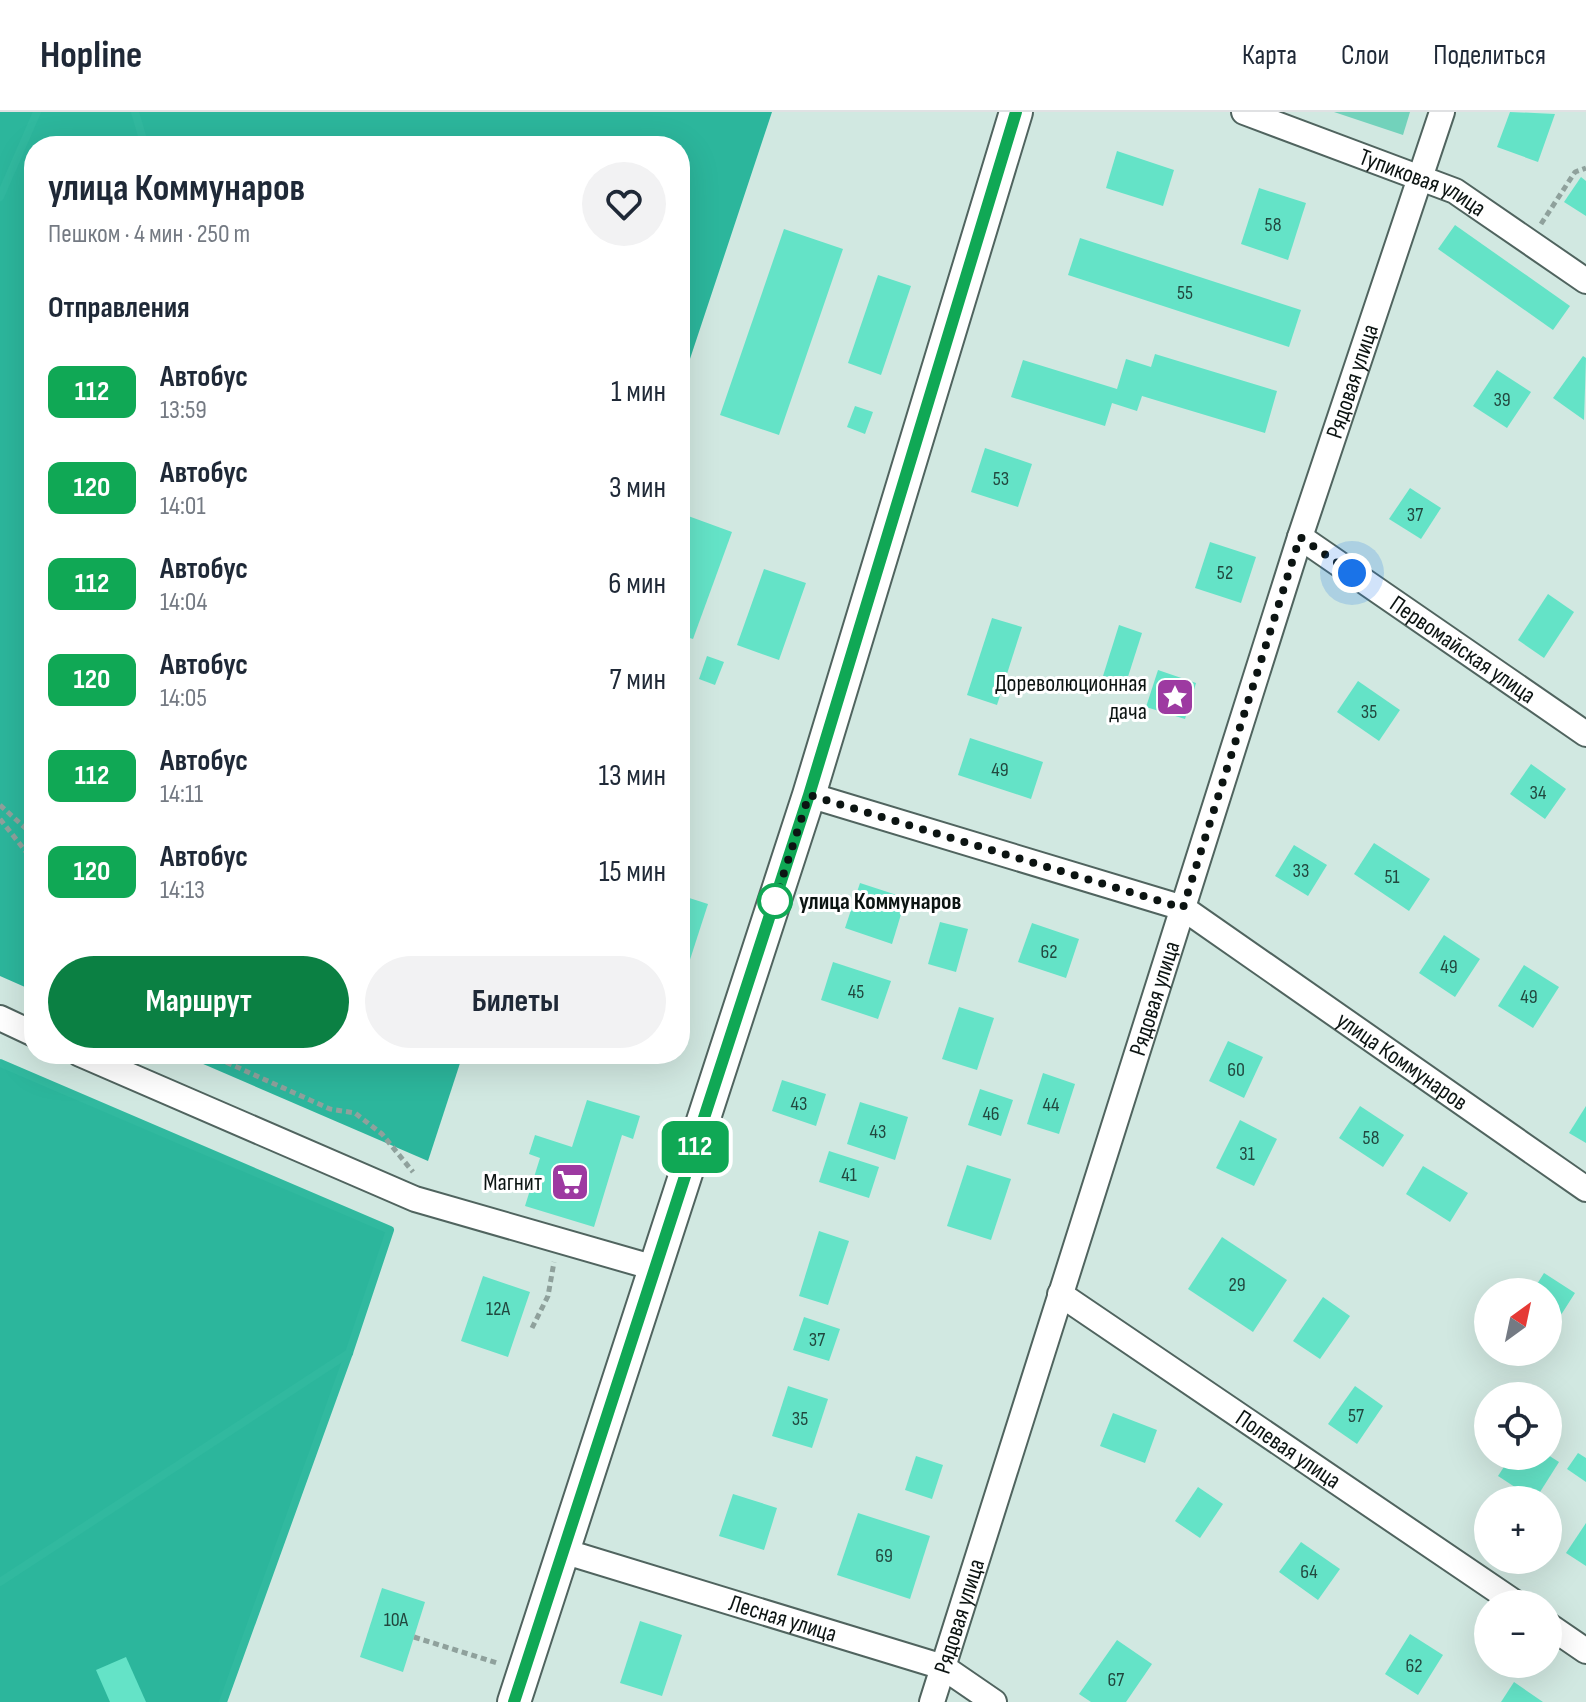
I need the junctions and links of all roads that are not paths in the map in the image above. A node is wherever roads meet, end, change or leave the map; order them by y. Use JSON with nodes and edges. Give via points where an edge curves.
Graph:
{"nodes":[{"id":1,"x":1016,"y":112,"type":"edge"},
{"id":2,"x":1244,"y":112,"type":"edge"},
{"id":3,"x":1442,"y":112,"type":"edge"},
{"id":4,"x":1423,"y":176,"type":"junction"},
{"id":5,"x":1586,"y":281,"type":"edge"},
{"id":6,"x":1300,"y":537,"type":"junction"},
{"id":7,"x":1586,"y":734,"type":"edge"},
{"id":8,"x":809,"y":795,"type":"junction"},
{"id":9,"x":1183,"y":908,"type":"junction"},
{"id":10,"x":0,"y":1018,"type":"edge"},
{"id":11,"x":24,"y":1029,"type":"edge"},
{"id":12,"x":103,"y":1064,"type":"edge"},
{"id":13,"x":1586,"y":1189,"type":"edge"},
{"id":14,"x":655,"y":1268,"type":"junction"},
{"id":15,"x":1060,"y":1294,"type":"junction"},
{"id":16,"x":563,"y":1551,"type":"junction"},
{"id":17,"x":1496,"y":1590,"type":"edge"},
{"id":18,"x":1562,"y":1635,"type":"edge"},
{"id":19,"x":1586,"y":1651,"type":"edge"},
{"id":20,"x":943,"y":1667,"type":"junction"},
{"id":21,"x":519,"y":1687,"type":"edge"},
{"id":22,"x":932,"y":1702,"type":"edge"},
{"id":23,"x":994,"y":1702,"type":"edge"}],
"edges":[{"from":1,"to":8,"type":"main road"},
{"from":2,"to":4,"type":"street","name":"Тупиковая улица"},
{"from":3,"to":4,"type":"street","name":"Рядовая улица"},
{"from":4,"to":5,"type":"street","name":"Тупиковая улица","via":[[1455,191]]},
{"from":4,"to":6,"type":"street","name":"Рядовая улица"},
{"from":6,"to":7,"type":"street","name":"Первомайская улица"},
{"from":6,"to":9,"type":"street","name":"Рядовая улица"},
{"from":8,"to":9,"type":"street","name":"улица Коммунаров"},
{"from":8,"to":14,"type":"main road"},
{"from":9,"to":13,"type":"street","name":"улица Коммунаров"},
{"from":9,"to":15,"type":"street","name":"Рядовая улица"},
{"from":10,"to":11,"type":"street"},
{"from":12,"to":14,"type":"street","via":[[415,1199]]},
{"from":14,"to":16,"type":"main road"},
{"from":15,"to":17,"type":"street","name":"Полевая улица"},
{"from":15,"to":20,"type":"street","name":"Рядовая улица"},
{"from":16,"to":20,"type":"street","name":"Лесная улица"},
{"from":16,"to":21,"type":"main road"},
{"from":18,"to":19,"type":"street"},
{"from":20,"to":22,"type":"street","name":"Рядовая улица"},
{"from":20,"to":23,"type":"street","name":"Лесная улица"}]}
